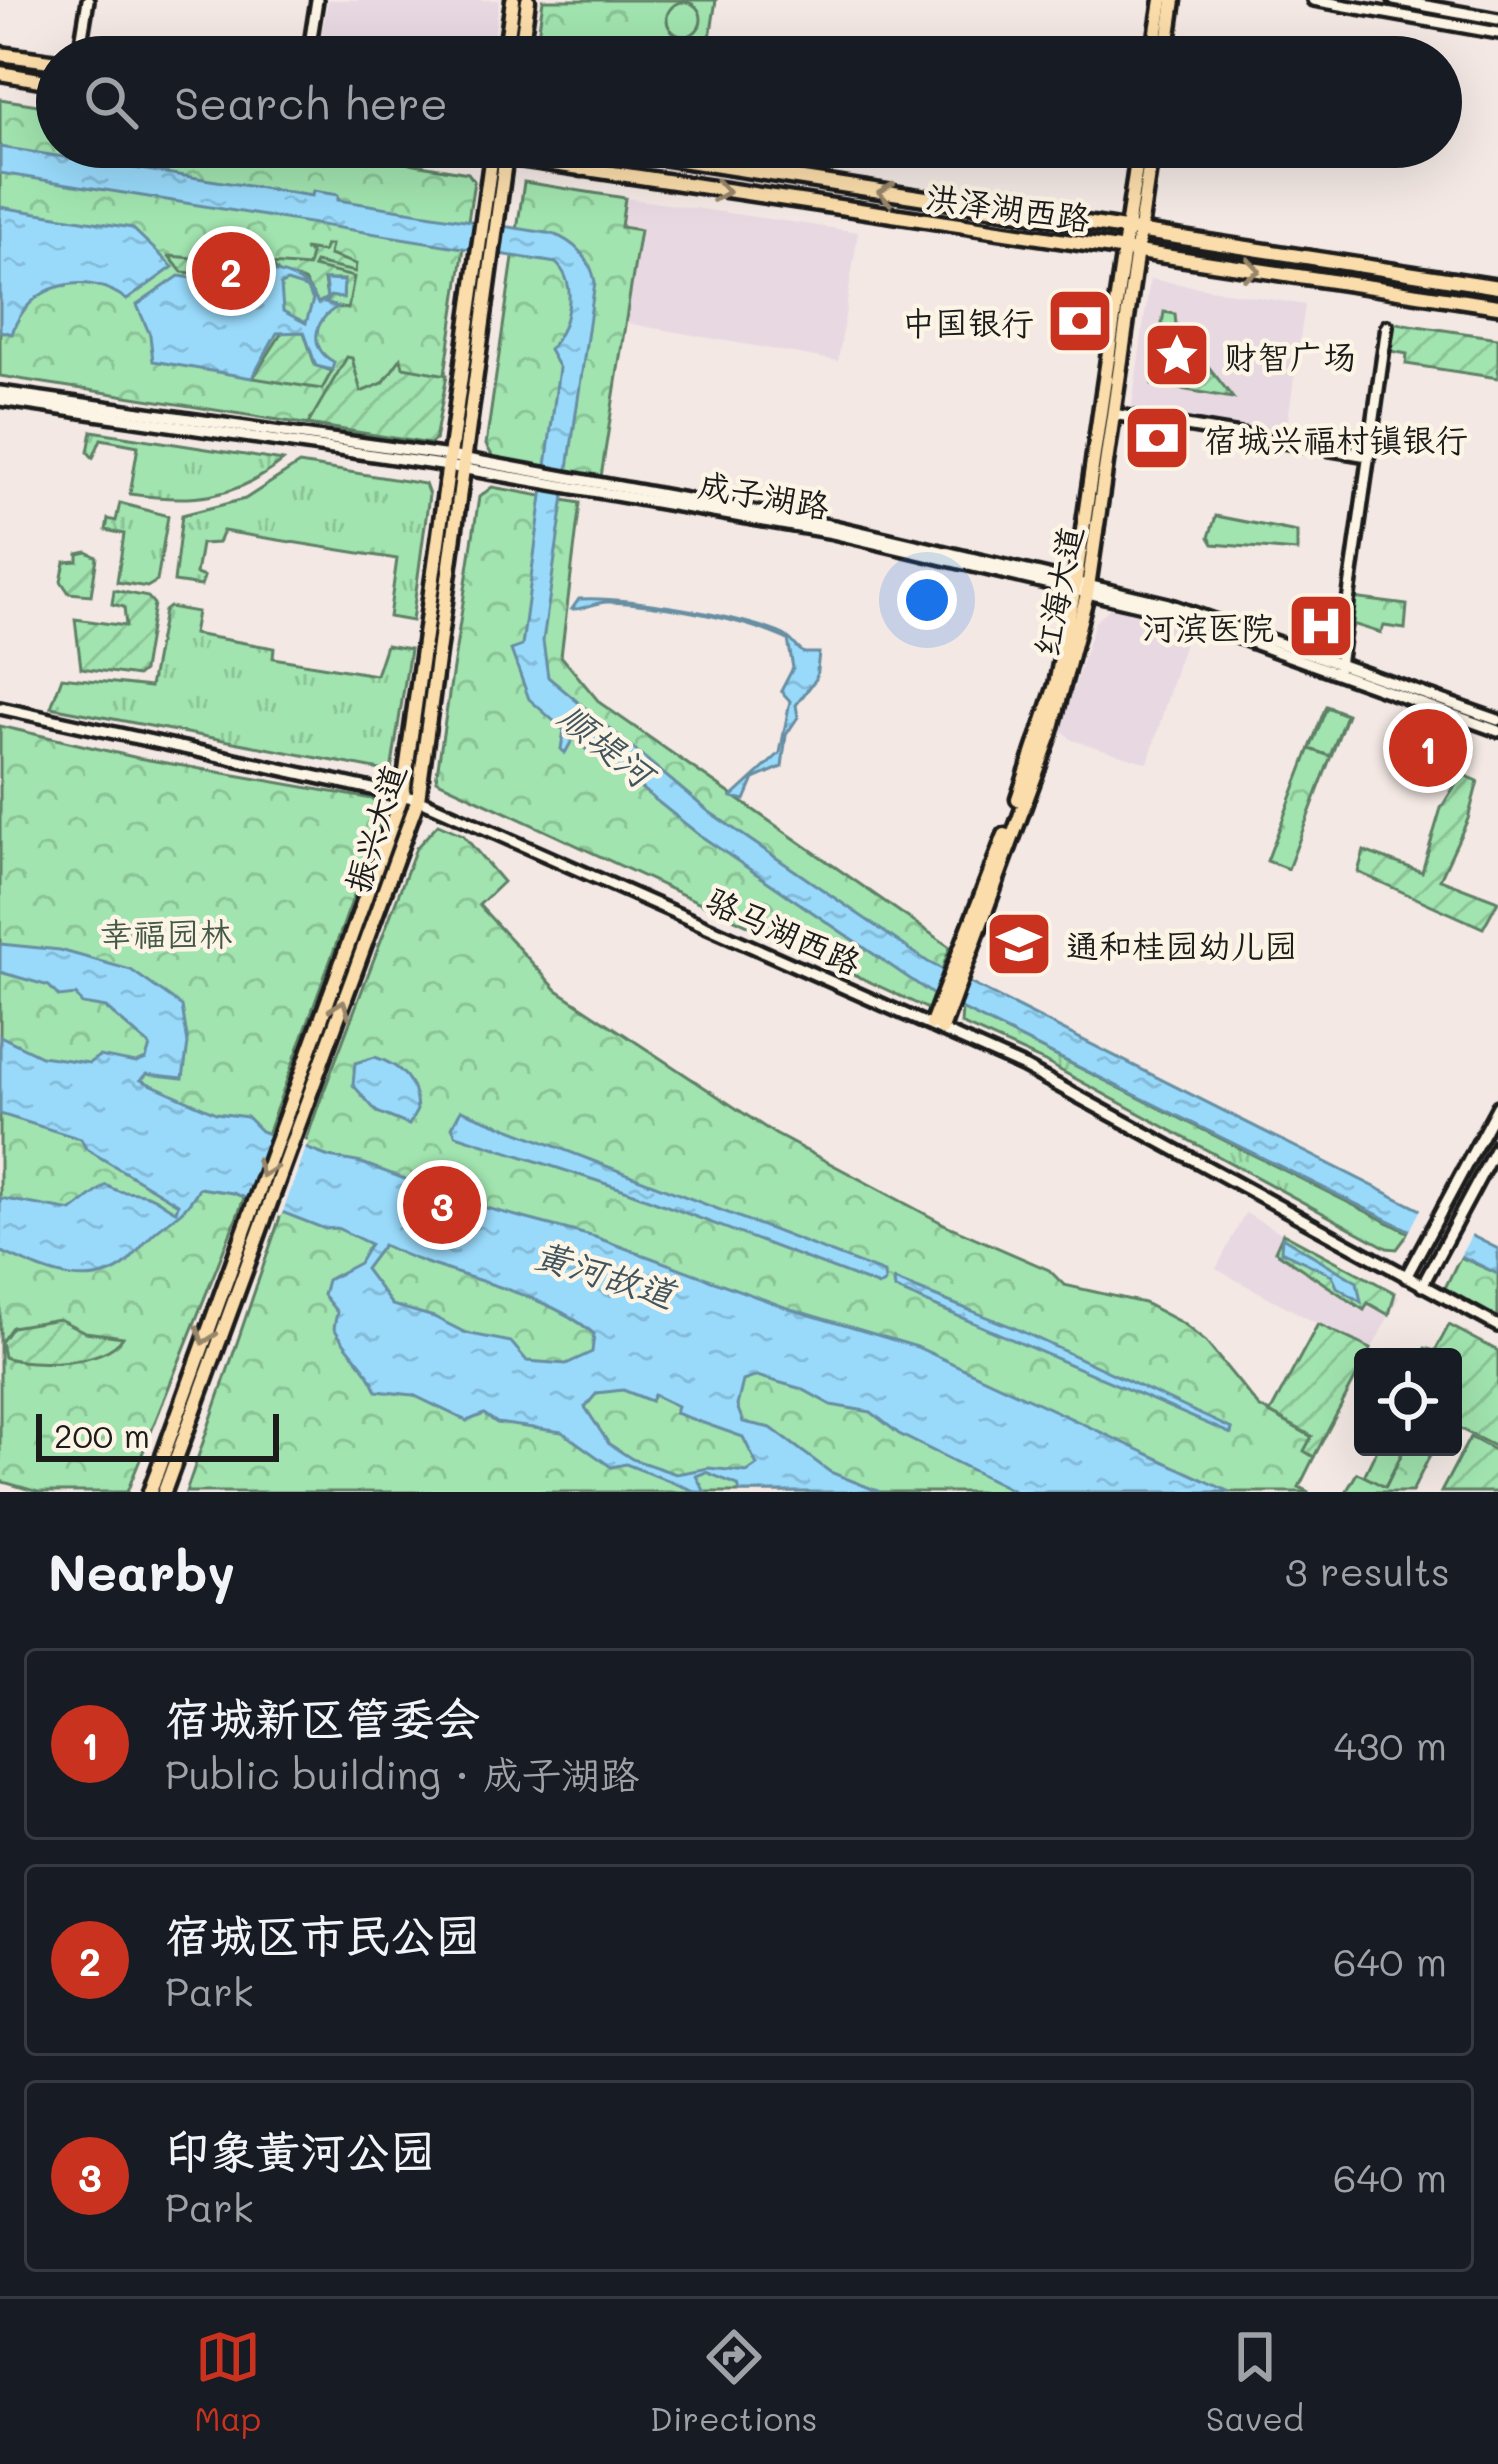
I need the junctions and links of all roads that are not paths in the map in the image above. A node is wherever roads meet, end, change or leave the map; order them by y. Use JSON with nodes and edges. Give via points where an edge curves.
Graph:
{"nodes":[{"id":1,"x":88,"y":0,"type":"edge"},
{"id":2,"x":317,"y":0,"type":"edge"},
{"id":3,"x":514,"y":0,"type":"edge"},
{"id":4,"x":528,"y":0,"type":"edge"},
{"id":5,"x":1162,"y":0,"type":"edge"},
{"id":6,"x":1174,"y":0,"type":"edge"},
{"id":7,"x":1312,"y":0,"type":"edge"},
{"id":8,"x":1394,"y":0,"type":"edge"},
{"id":9,"x":1498,"y":19,"type":"edge"},
{"id":10,"x":1498,"y":33,"type":"edge"},
{"id":11,"x":82,"y":36,"type":"edge"},
{"id":12,"x":311,"y":36,"type":"edge"},
{"id":13,"x":509,"y":36,"type":"edge"},
{"id":14,"x":523,"y":36,"type":"edge"},
{"id":15,"x":1156,"y":36,"type":"edge"},
{"id":16,"x":1169,"y":36,"type":"edge"},
{"id":17,"x":0,"y":54,"type":"edge"},
{"id":18,"x":36,"y":59,"type":"edge"},
{"id":19,"x":0,"y":74,"type":"edge"},
{"id":20,"x":36,"y":80,"type":"edge"},
{"id":21,"x":479,"y":168,"type":"edge"},
{"id":22,"x":493,"y":168,"type":"edge"},
{"id":23,"x":498,"y":168,"type":"edge"},
{"id":24,"x":525,"y":168,"type":"edge"},
{"id":25,"x":572,"y":168,"type":"edge"},
{"id":26,"x":583,"y":168,"type":"edge"},
{"id":27,"x":730,"y":168,"type":"edge"},
{"id":28,"x":1138,"y":168,"type":"edge"},
{"id":29,"x":1146,"y":168,"type":"edge"},
{"id":30,"x":585,"y":170,"type":"junction"},
{"id":31,"x":488,"y":182,"type":"junction"},
{"id":32,"x":495,"y":199,"type":"junction"},
{"id":33,"x":1137,"y":202,"type":"junction"},
{"id":34,"x":1068,"y":221,"type":"junction"},
{"id":35,"x":1089,"y":225,"type":"junction"},
{"id":36,"x":1132,"y":232,"type":"junction"},
{"id":37,"x":1195,"y":241,"type":"junction"},
{"id":38,"x":1070,"y":243,"type":"junction"},
{"id":39,"x":1129,"y":252,"type":"junction"},
{"id":40,"x":1168,"y":257,"type":"junction"},
{"id":41,"x":1198,"y":262,"type":"junction"},
{"id":42,"x":1118,"y":283,"type":"junction"},
{"id":43,"x":1498,"y":287,"type":"edge"},
{"id":44,"x":1128,"y":306,"type":"junction"},
{"id":45,"x":1498,"y":306,"type":"edge"},
{"id":46,"x":1387,"y":326,"type":"dead end"},
{"id":47,"x":0,"y":396,"type":"edge"},
{"id":48,"x":1113,"y":414,"type":"junction"},
{"id":49,"x":1368,"y":457,"type":"junction"},
{"id":50,"x":456,"y":462,"type":"junction"},
{"id":51,"x":1082,"y":588,"type":"junction"},
{"id":52,"x":1339,"y":666,"type":"junction"},
{"id":53,"x":0,"y":708,"type":"edge"},
{"id":54,"x":1498,"y":720,"type":"edge"},
{"id":55,"x":1498,"y":730,"type":"edge"},
{"id":56,"x":404,"y":793,"type":"junction"},
{"id":57,"x":418,"y":799,"type":"junction"},
{"id":58,"x":937,"y":1026,"type":"junction"},
{"id":59,"x":1498,"y":1106,"type":"edge"},
{"id":60,"x":1498,"y":1144,"type":"edge"},
{"id":61,"x":1406,"y":1277,"type":"junction"},
{"id":62,"x":1423,"y":1286,"type":"junction"},
{"id":63,"x":1498,"y":1326,"type":"edge"},
{"id":64,"x":147,"y":1492,"type":"edge"},
{"id":65,"x":168,"y":1492,"type":"edge"}],
"edges":[{"from":1,"to":11,"type":"street"},
{"from":2,"to":12,"type":"street"},
{"from":3,"to":13,"type":"main road"},
{"from":4,"to":14,"type":"main road"},
{"from":5,"to":15,"type":"main road"},
{"from":6,"to":16,"type":"main road"},
{"from":7,"to":10,"type":"street"},
{"from":8,"to":9,"type":"street"},
{"from":17,"to":18,"type":"main road"},
{"from":19,"to":20,"type":"main road"},
{"from":21,"to":31,"type":"main road"},
{"from":22,"to":31,"type":"main road","name":"振兴大道"},
{"from":23,"to":32,"type":"main road","name":"振兴大道"},
{"from":24,"to":32,"type":"main road"},
{"from":25,"to":30,"type":"main road","name":"洪泽湖西路"},
{"from":26,"to":30,"type":"main road"},
{"from":34,"to":27,"type":"main road","name":"洪泽湖西路","one_way":true},
{"from":28,"to":33,"type":"main road","name":"红海大道"},
{"from":29,"to":33,"type":"main road","name":"红海大道"},
{"from":30,"to":38,"type":"main road","name":"洪泽湖西路","one_way":true},
{"from":31,"to":32,"type":"main road","name":"振兴大道"},
{"from":32,"to":50,"type":"main road","name":"振兴大道"},
{"from":33,"to":35,"type":"main road"},
{"from":33,"to":36,"type":"main road","name":"红海大道"},
{"from":33,"to":37,"type":"main road","via":[[1157,225]]},
{"from":34,"to":35,"type":"main road","name":"洪泽湖西路"},
{"from":34,"to":38,"type":"main road"},
{"from":35,"to":36,"type":"main road","name":"洪泽湖西路"},
{"from":36,"to":37,"type":"main road","name":"洪泽湖西路"},
{"from":36,"to":39,"type":"main road","name":"红海大道"},
{"from":37,"to":41,"type":"main road"},
{"from":37,"to":43,"type":"main road","name":"洪泽湖西路"},
{"from":38,"to":39,"type":"main road","name":"洪泽湖西路"},
{"from":38,"to":42,"type":"main road","via":[[1113,262]]},
{"from":39,"to":40,"type":"main road","name":"洪泽湖西路"},
{"from":39,"to":42,"type":"main road","name":"红海大道"},
{"from":39,"to":44,"type":"main road","name":"红海大道"},
{"from":40,"to":41,"type":"main road","name":"洪泽湖西路"},
{"from":40,"to":44,"type":"main road","via":[[1142,269]]},
{"from":41,"to":45,"type":"main road","name":"洪泽湖西路","one_way":true},
{"from":42,"to":51,"type":"main road","name":"红海大道"},
{"from":44,"to":48,"type":"main road","name":"红海大道"},
{"from":46,"to":49,"type":"street"},
{"from":47,"to":50,"type":"street","name":"成子湖路"},
{"from":48,"to":49,"type":"street"},
{"from":48,"to":51,"type":"main road","name":"红海大道"},
{"from":49,"to":52,"type":"street"},
{"from":50,"to":51,"type":"street","name":"成子湖路","via":[[834,526]]},
{"from":50,"to":56,"type":"main road","name":"振兴大道"},
{"from":50,"to":57,"type":"main road","name":"振兴大道"},
{"from":51,"to":52,"type":"street","name":"成子湖路"},
{"from":51,"to":58,"type":"main road","name":"红海大道"},
{"from":52,"to":54,"type":"street","name":"成子湖路"},
{"from":52,"to":55,"type":"street","name":"成子湖路"},
{"from":53,"to":56,"type":"street","name":"骆马湖西路"},
{"from":56,"to":57,"type":"street","name":"骆马湖西路"},
{"from":56,"to":64,"type":"main road","name":"振兴大道","one_way":true},
{"from":57,"to":58,"type":"street","name":"骆马湖西路"},
{"from":65,"to":57,"type":"main road","name":"振兴大道","one_way":true},
{"from":58,"to":61,"type":"street","name":"骆马湖西路"},
{"from":59,"to":61,"type":"street"},
{"from":60,"to":62,"type":"street"},
{"from":61,"to":62,"type":"street","name":"骆马湖西路"},
{"from":62,"to":63,"type":"street","name":"骆马湖西路"}]}
